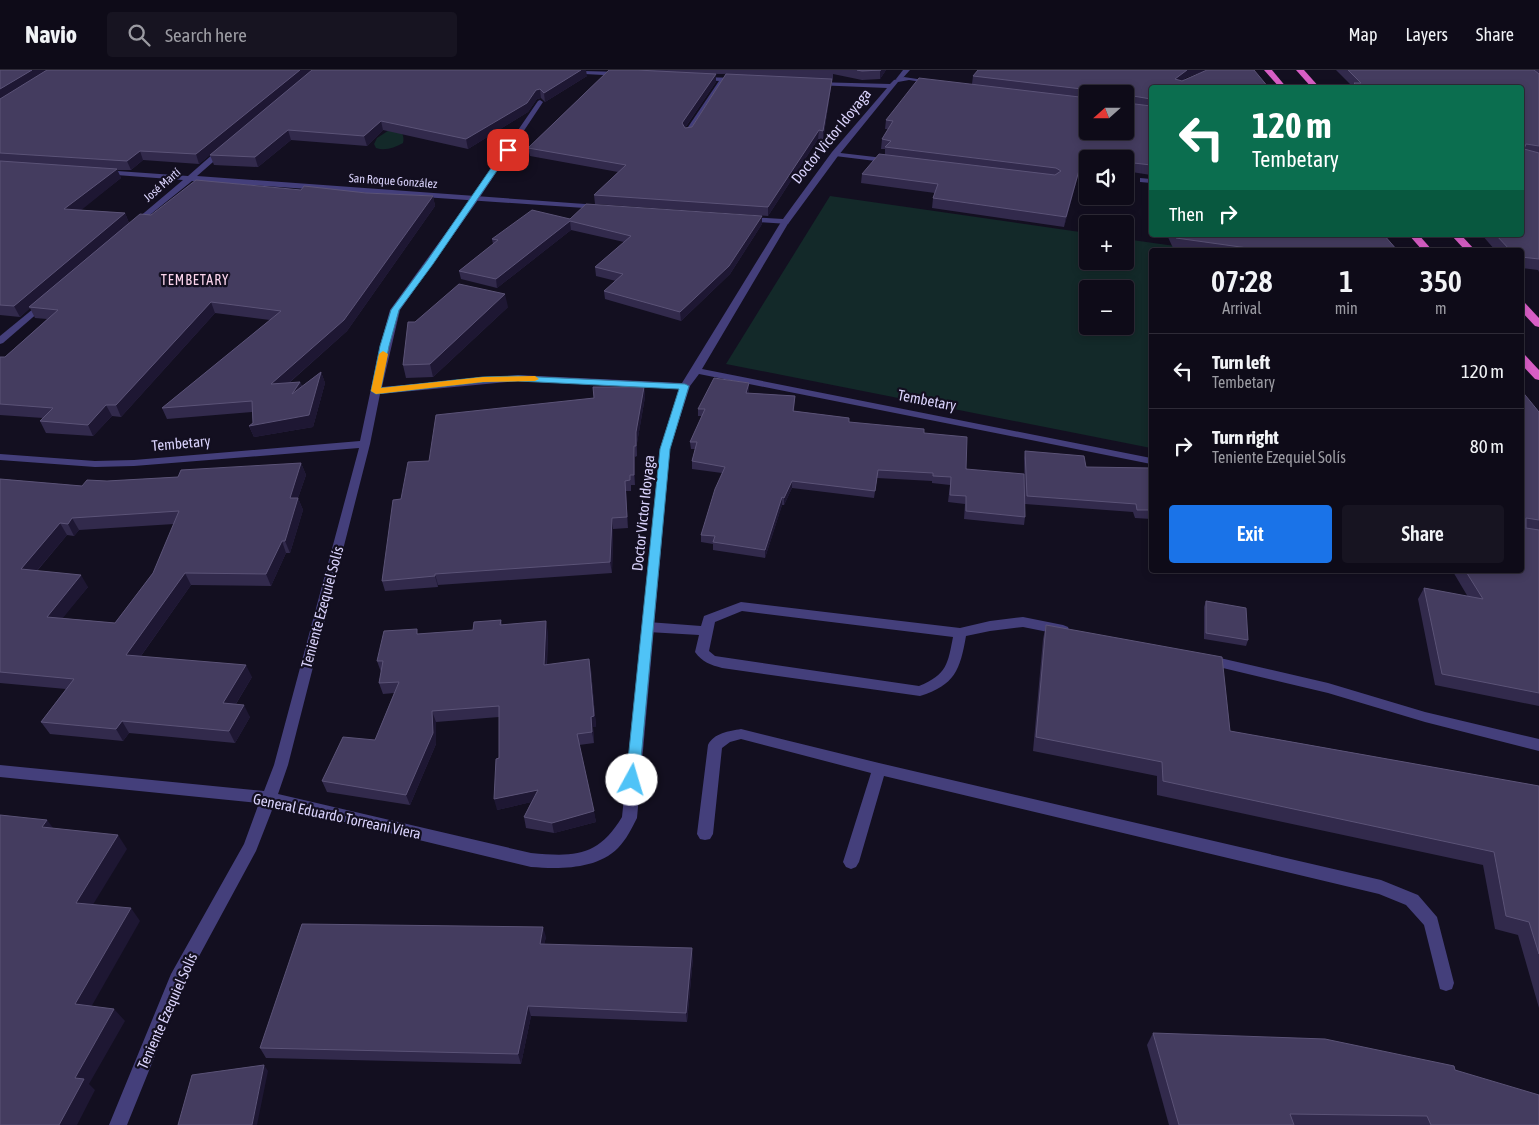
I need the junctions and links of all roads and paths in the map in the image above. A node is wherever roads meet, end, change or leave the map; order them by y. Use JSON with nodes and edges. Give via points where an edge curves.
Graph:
{"nodes":[{"id":1,"x":547,"y":70,"type":"edge"},
{"id":2,"x":727,"y":70,"type":"edge"},
{"id":3,"x":907,"y":70,"type":"edge"},
{"id":4,"x":1268,"y":70,"type":"edge"},
{"id":5,"x":1300,"y":70,"type":"edge"},
{"id":6,"x":634,"y":75,"type":"edge"},
{"id":7,"x":690,"y":78,"type":"edge"},
{"id":8,"x":722,"y":79,"type":"junction"},
{"id":9,"x":899,"y":79,"type":"junction"},
{"id":10,"x":751,"y":80,"type":"edge"},
{"id":11,"x":807,"y":83,"type":"edge"},
{"id":12,"x":945,"y":84,"type":"edge"},
{"id":13,"x":1281,"y":85,"type":"edge"},
{"id":14,"x":1314,"y":85,"type":"edge"},
{"id":15,"x":892,"y":86,"type":"junction"},
{"id":16,"x":540,"y":102,"type":"edge"},
{"id":17,"x":688,"y":133,"type":"edge"},
{"id":18,"x":228,"y":146,"type":"edge"},
{"id":19,"x":835,"y":154,"type":"junction"},
{"id":20,"x":899,"y":162,"type":"edge"},
{"id":21,"x":96,"y":172,"type":"edge"},
{"id":22,"x":190,"y":178,"type":"junction"},
{"id":23,"x":475,"y":198,"type":"junction"},
{"id":24,"x":604,"y":208,"type":"edge"},
{"id":25,"x":732,"y":218,"type":"edge"},
{"id":26,"x":785,"y":222,"type":"junction"},
{"id":27,"x":124,"y":234,"type":"edge"},
{"id":28,"x":1415,"y":237,"type":"edge"},
{"id":29,"x":1458,"y":237,"type":"edge"},
{"id":30,"x":1425,"y":248,"type":"edge"},
{"id":31,"x":1468,"y":248,"type":"edge"},
{"id":32,"x":51,"y":297,"type":"edge"},
{"id":33,"x":1524,"y":308,"type":"edge"},
{"id":34,"x":1539,"y":324,"type":"edge"},
{"id":35,"x":0,"y":341,"type":"edge"},
{"id":36,"x":1524,"y":360,"type":"edge"},
{"id":37,"x":696,"y":372,"type":"junction"},
{"id":38,"x":1539,"y":377,"type":"edge"},
{"id":39,"x":685,"y":386,"type":"junction"},
{"id":40,"x":376,"y":391,"type":"junction"},
{"id":41,"x":365,"y":444,"type":"junction"},
{"id":42,"x":0,"y":457,"type":"edge"},
{"id":43,"x":1149,"y":461,"type":"edge"},
{"id":44,"x":648,"y":627,"type":"junction"},
{"id":45,"x":706,"y":631,"type":"junction"},
{"id":46,"x":960,"y":633,"type":"junction"},
{"id":47,"x":1079,"y":634,"type":"edge"},
{"id":48,"x":1190,"y":656,"type":"edge"},
{"id":49,"x":1539,"y":745,"type":"edge"},
{"id":50,"x":879,"y":769,"type":"junction"},
{"id":51,"x":0,"y":771,"type":"edge"},
{"id":52,"x":270,"y":798,"type":"junction"},
{"id":53,"x":705,"y":834,"type":"dead end"},
{"id":54,"x":583,"y":860,"type":"joint"},
{"id":55,"x":851,"y":862,"type":"dead end"},
{"id":56,"x":1446,"y":983,"type":"dead end"},
{"id":57,"x":118,"y":1125,"type":"edge"}],
"edges":[{"from":1,"to":6,"type":"street"},
{"from":2,"to":8,"type":"street"},
{"from":3,"to":9,"type":"street","name":"Doctor Victor Idoyaga"},
{"from":4,"to":13,"type":"highway"},
{"from":5,"to":14,"type":"highway"},
{"from":7,"to":8,"type":"street"},
{"from":8,"to":10,"type":"street"},
{"from":8,"to":17,"type":"street"},
{"from":9,"to":12,"type":"street"},
{"from":9,"to":15,"type":"street","name":"Doctor Victor Idoyaga"},
{"from":11,"to":15,"type":"street"},
{"from":15,"to":19,"type":"street","name":"Doctor Victor Idoyaga"},
{"from":16,"to":23,"type":"street","name":"Teniente Ezequiel Solís"},
{"from":18,"to":22,"type":"street","name":"José Martí"},
{"from":19,"to":20,"type":"street"},
{"from":19,"to":26,"type":"street","name":"Doctor Victor Idoyaga"},
{"from":21,"to":22,"type":"street","name":"San Roque González"},
{"from":22,"to":23,"type":"street","name":"San Roque González"},
{"from":22,"to":27,"type":"street","name":"José Martí"},
{"from":23,"to":24,"type":"street","name":"San Roque González"},
{"from":23,"to":40,"type":"street","name":"Teniente Ezequiel Solís","via":[[395,310]]},
{"from":25,"to":26,"type":"street"},
{"from":26,"to":37,"type":"street","name":"Doctor Victor Idoyaga"},
{"from":28,"to":30,"type":"highway"},
{"from":29,"to":31,"type":"highway"},
{"from":32,"to":35,"type":"street"},
{"from":33,"to":34,"type":"highway"},
{"from":36,"to":38,"type":"highway"},
{"from":37,"to":39,"type":"street","name":"Doctor Victor Idoyaga"},
{"from":37,"to":43,"type":"street","name":"Tembetary"},
{"from":39,"to":40,"type":"street","via":[[518,378]]},
{"from":39,"to":44,"type":"street","name":"Doctor Victor Idoyaga","via":[[665,449]]},
{"from":40,"to":41,"type":"street","name":"Teniente Ezequiel Solís"},
{"from":41,"to":42,"type":"street","name":"Tembetary","via":[[134,463],[95,464]]},
{"from":41,"to":52,"type":"street","name":"Teniente Ezequiel Solís"},
{"from":44,"to":45,"type":"street"},
{"from":44,"to":54,"type":"street","name":"Doctor Victor Idoyaga","via":[[629,818],[612,844]]},
{"from":45,"to":46,"type":"street","via":[[709,619],[740,606]]},
{"from":45,"to":46,"type":"street","via":[[702,652],[722,663],[920,691],[939,685],[953,670]]},
{"from":46,"to":47,"type":"street","via":[[1023,622]]},
{"from":48,"to":49,"type":"street","via":[[1328,688],[1425,717]]},
{"from":50,"to":53,"type":"street","via":[[741,734],[726,737],[715,745]]},
{"from":50,"to":55,"type":"street"},
{"from":50,"to":56,"type":"street","via":[[1381,887],[1412,900],[1431,922]]},
{"from":51,"to":52,"type":"street","name":"General Eduardo Torreani Viera"},
{"from":52,"to":54,"type":"street","name":"General Eduardo Torreani Viera","via":[[531,860],[556,863]]},
{"from":52,"to":57,"type":"street","name":"Teniente Ezequiel Solís","via":[[251,846],[177,980]]}]}
